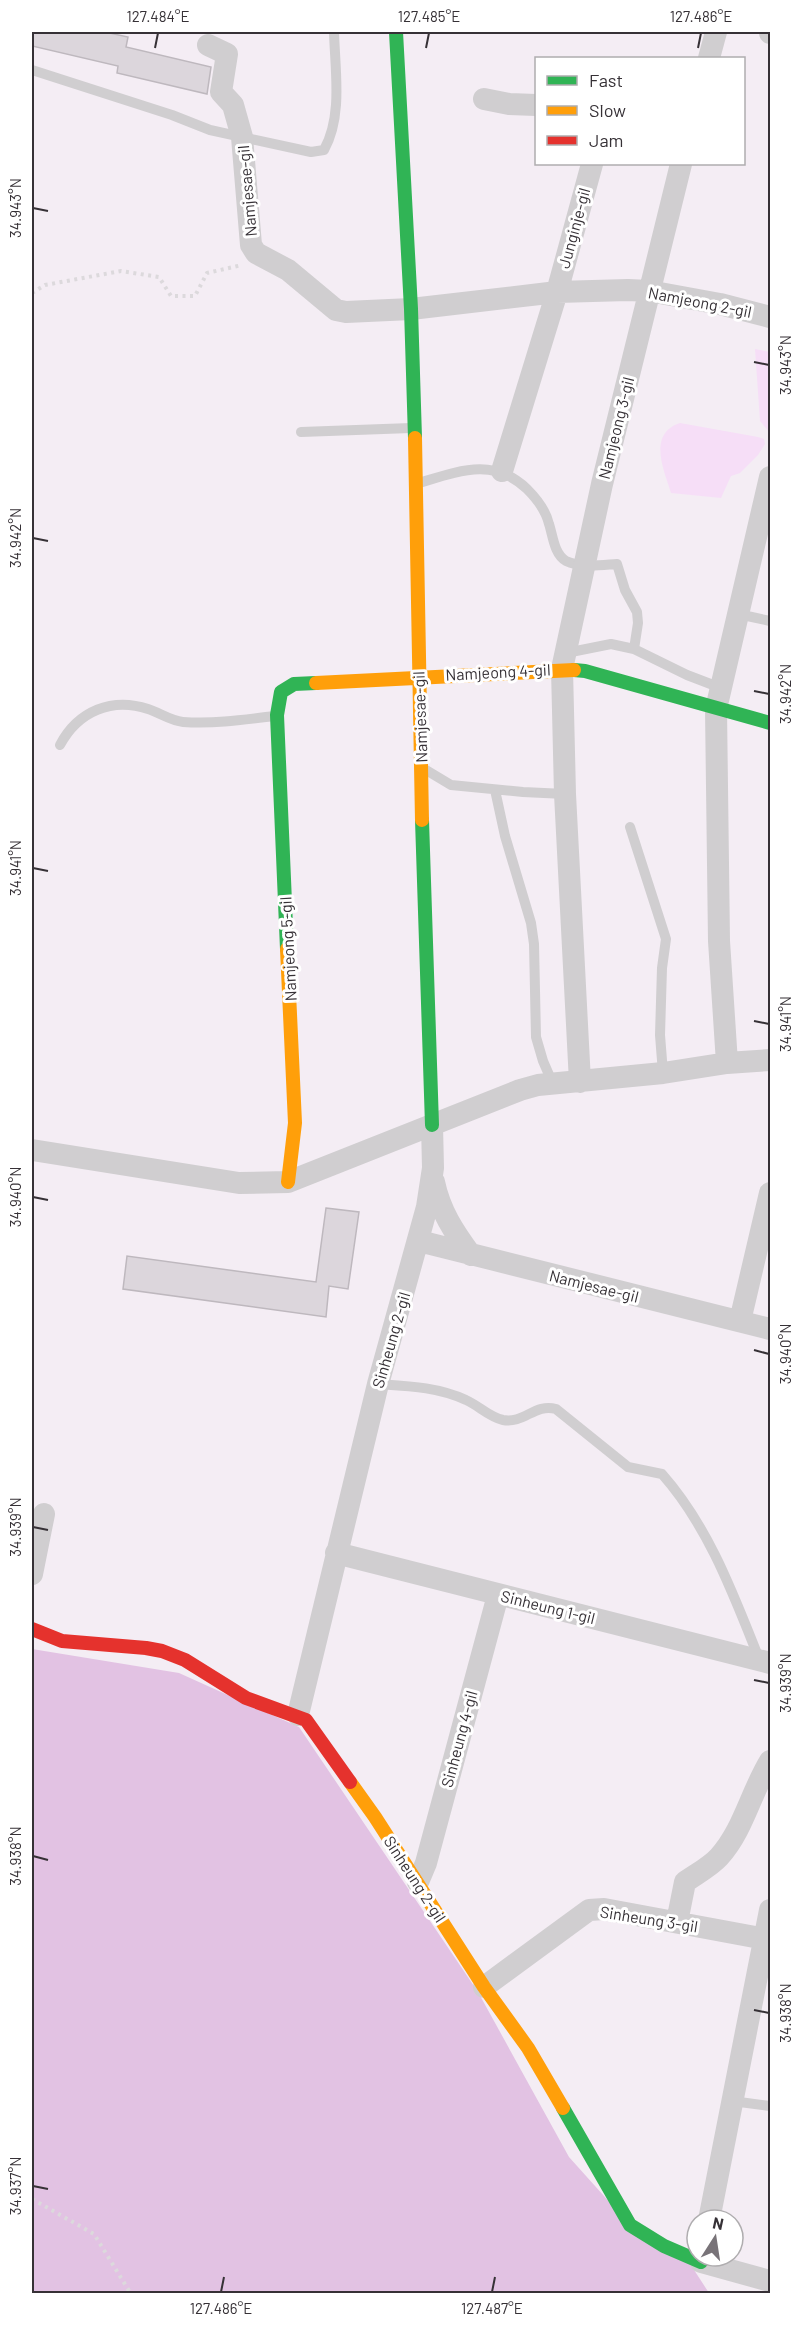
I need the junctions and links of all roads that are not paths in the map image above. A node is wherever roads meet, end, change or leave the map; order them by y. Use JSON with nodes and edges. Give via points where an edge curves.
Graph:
{"nodes":[{"id":1,"x":334,"y":32,"type":"edge"},
{"id":2,"x":396,"y":32,"type":"edge"},
{"id":3,"x":716,"y":32,"type":"edge"},
{"id":4,"x":208,"y":45,"type":"dead end"},
{"id":5,"x":708,"y":57,"type":"edge"},
{"id":6,"x":32,"y":70,"type":"edge"},
{"id":7,"x":484,"y":99,"type":"dead end"},
{"id":8,"x":535,"y":105,"type":"edge"},
{"id":9,"x":242,"y":137,"type":"junction"},
{"id":10,"x":592,"y":165,"type":"edge"},
{"id":11,"x":681,"y":165,"type":"edge"},
{"id":12,"x":649,"y":291,"type":"junction"},
{"id":13,"x":557,"y":292,"type":"junction"},
{"id":14,"x":411,"y":309,"type":"junction"},
{"id":15,"x":771,"y":317,"type":"edge"},
{"id":16,"x":414,"y":428,"type":"junction"},
{"id":17,"x":301,"y":432,"type":"dead end"},
{"id":18,"x":502,"y":471,"type":"junction"},
{"id":19,"x":771,"y":477,"type":"edge"},
{"id":20,"x":416,"y":483,"type":"junction"},
{"id":21,"x":586,"y":565,"type":"junction"},
{"id":22,"x":738,"y":614,"type":"junction"},
{"id":23,"x":771,"y":621,"type":"edge"},
{"id":24,"x":634,"y":649,"type":"junction"},
{"id":25,"x":564,"y":661,"type":"junction"},
{"id":26,"x":418,"y":676,"type":"junction"},
{"id":27,"x":719,"y":699,"type":"junction"},
{"id":28,"x":277,"y":716,"type":"junction"},
{"id":29,"x":771,"y":723,"type":"edge"},
{"id":30,"x":60,"y":745,"type":"dead end"},
{"id":31,"x":421,"y":767,"type":"junction"},
{"id":32,"x":495,"y":790,"type":"junction"},
{"id":33,"x":566,"y":794,"type":"junction"},
{"id":34,"x":630,"y":827,"type":"dead end"},
{"id":35,"x":771,"y":1060,"type":"edge"},
{"id":36,"x":727,"y":1063,"type":"junction"},
{"id":37,"x":663,"y":1073,"type":"junction"},
{"id":38,"x":580,"y":1082,"type":"junction"},
{"id":39,"x":553,"y":1084,"type":"junction"},
{"id":40,"x":432,"y":1125,"type":"junction"},
{"id":41,"x":32,"y":1150,"type":"edge"},
{"id":42,"x":432,"y":1172,"type":"junction"},
{"id":43,"x":288,"y":1182,"type":"junction"},
{"id":44,"x":771,"y":1193,"type":"edge"},
{"id":45,"x":419,"y":1241,"type":"junction"},
{"id":46,"x":471,"y":1255,"type":"junction"},
{"id":47,"x":740,"y":1321,"type":"junction"},
{"id":48,"x":771,"y":1329,"type":"edge"},
{"id":49,"x":378,"y":1384,"type":"junction"},
{"id":50,"x":44,"y":1514,"type":"dead end"},
{"id":51,"x":336,"y":1553,"type":"junction"},
{"id":52,"x":32,"y":1574,"type":"edge"},
{"id":53,"x":498,"y":1595,"type":"junction"},
{"id":54,"x":32,"y":1629,"type":"edge"},
{"id":55,"x":765,"y":1662,"type":"edge"},
{"id":56,"x":298,"y":1715,"type":"junction"},
{"id":57,"x":771,"y":1761,"type":"edge"},
{"id":58,"x":418,"y":1882,"type":"junction"},
{"id":59,"x":771,"y":1910,"type":"edge"},
{"id":60,"x":677,"y":1922,"type":"junction"},
{"id":61,"x":765,"y":1939,"type":"junction"},
{"id":62,"x":484,"y":1987,"type":"junction"},
{"id":63,"x":732,"y":2101,"type":"junction"},
{"id":64,"x":771,"y":2106,"type":"edge"},
{"id":65,"x":711,"y":2208,"type":"edge"},
{"id":66,"x":685,"y":2254,"type":"edge"},
{"id":67,"x":730,"y":2268,"type":"edge"},
{"id":68,"x":771,"y":2281,"type":"edge"}],
"edges":[{"from":1,"to":9,"type":"lane","via":[[335,121],[324,150],[311,152]]},
{"from":2,"to":14,"type":"street","name":"Namjesae-gil"},
{"from":3,"to":5,"type":"street"},
{"from":4,"to":9,"type":"street","name":"Namjesae-gil","via":[[227,54],[220,92],[233,105]]},
{"from":6,"to":9,"type":"lane","via":[[210,130]]},
{"from":7,"to":8,"type":"street"},
{"from":9,"to":14,"type":"street","name":"Namjesae-gil","via":[[251,245],[256,253],[288,270],[336,310]]},
{"from":10,"to":13,"type":"street","name":"Junginje-gil"},
{"from":11,"to":12,"type":"street"},
{"from":12,"to":13,"type":"street","name":"Namjeong 2-gil"},
{"from":12,"to":15,"type":"street","name":"Namjeong 2-gil"},
{"from":12,"to":21,"type":"street","name":"Namjeong 3-gil"},
{"from":13,"to":14,"type":"street","name":"Namjeong 2-gil"},
{"from":13,"to":18,"type":"street"},
{"from":14,"to":16,"type":"street","name":"Namjesae-gil"},
{"from":16,"to":17,"type":"lane"},
{"from":16,"to":20,"type":"street","name":"Namjesae-gil"},
{"from":18,"to":20,"type":"lane","via":[[479,469]]},
{"from":18,"to":21,"type":"lane","via":[[519,481],[543,508],[560,556]]},
{"from":19,"to":22,"type":"street"},
{"from":20,"to":26,"type":"street","name":"Namjesae-gil"},
{"from":21,"to":24,"type":"lane","via":[[617,564],[637,612]]},
{"from":21,"to":25,"type":"street","name":"Namjeong 4-gil"},
{"from":22,"to":23,"type":"lane"},
{"from":22,"to":27,"type":"street"},
{"from":24,"to":25,"type":"lane","via":[[611,644]]},
{"from":24,"to":27,"type":"lane","via":[[687,675]]},
{"from":25,"to":26,"type":"street","name":"Namjeong 4-gil"},
{"from":25,"to":27,"type":"street","name":"Namjeong 4-gil","via":[[585,671]]},
{"from":25,"to":33,"type":"street"},
{"from":26,"to":28,"type":"street","name":"Namjeong 4-gil","via":[[294,684],[281,692]]},
{"from":26,"to":31,"type":"street","name":"Namjesae-gil"},
{"from":27,"to":29,"type":"street","name":"Namjeong 4-gil"},
{"from":27,"to":36,"type":"street","via":[[719,941]]},
{"from":28,"to":30,"type":"lane","via":[[237,722],[179,722],[129,704],[112,704],[76,723]]},
{"from":28,"to":43,"type":"street","name":"Namjeong 5-gil","via":[[295,1123]]},
{"from":31,"to":32,"type":"lane","via":[[450,784]]},
{"from":31,"to":40,"type":"street","name":"Namjesae-gil"},
{"from":32,"to":33,"type":"lane"},
{"from":32,"to":39,"type":"lane","via":[[531,923],[536,1037]]},
{"from":33,"to":38,"type":"street"},
{"from":34,"to":37,"type":"lane","via":[[666,939],[660,1035]]},
{"from":35,"to":36,"type":"street"},
{"from":36,"to":37,"type":"street"},
{"from":37,"to":38,"type":"street"},
{"from":38,"to":39,"type":"street"},
{"from":39,"to":40,"type":"street","via":[[520,1090]]},
{"from":40,"to":42,"type":"street","name":"Sinheung 2-gil"},
{"from":40,"to":43,"type":"street"},
{"from":41,"to":43,"type":"street","via":[[239,1183]]},
{"from":42,"to":45,"type":"street","name":"Sinheung 2-gil"},
{"from":42,"to":46,"type":"street","via":[[443,1213]]},
{"from":44,"to":47,"type":"street"},
{"from":45,"to":46,"type":"street","name":"Namjesae-gil"},
{"from":45,"to":49,"type":"street","name":"Sinheung 2-gil"},
{"from":46,"to":47,"type":"street","name":"Namjesae-gil"},
{"from":47,"to":48,"type":"street","name":"Namjesae-gil"},
{"from":49,"to":51,"type":"street","name":"Sinheung 2-gil"},
{"from":49,"to":55,"type":"lane","name":"Sinheung 1-gil","via":[[440,1390],[503,1420],[519,1419],[547,1407],[556,1409],[628,1467],[662,1474],[722,1566]]},
{"from":50,"to":52,"type":"street"},
{"from":51,"to":53,"type":"street","name":"Sinheung 1-gil"},
{"from":51,"to":56,"type":"street","name":"Sinheung 2-gil"},
{"from":53,"to":55,"type":"street","name":"Sinheung 1-gil"},
{"from":53,"to":58,"type":"street","name":"Sinheung 4-gil"},
{"from":54,"to":56,"type":"street","name":"Sinheung 2-gil","via":[[45,1638],[62,1641],[161,1651],[182,1659],[246,1698]]},
{"from":56,"to":58,"type":"street","name":"Sinheung 2-gil","via":[[319,1737]]},
{"from":57,"to":60,"type":"street","via":[[757,1782],[734,1838],[718,1858],[685,1882]]},
{"from":58,"to":62,"type":"street","name":"Sinheung 2-gil"},
{"from":59,"to":61,"type":"street"},
{"from":60,"to":61,"type":"street","name":"Sinheung 3-gil"},
{"from":60,"to":62,"type":"street","name":"Sinheung 3-gil","via":[[589,1910]]},
{"from":61,"to":63,"type":"street"},
{"from":62,"to":66,"type":"street","name":"Sinheung 2-gil","via":[[528,2048],[630,2225],[646,2238]]},
{"from":63,"to":64,"type":"lane"},
{"from":63,"to":65,"type":"street"},
{"from":67,"to":68,"type":"street"}]}
